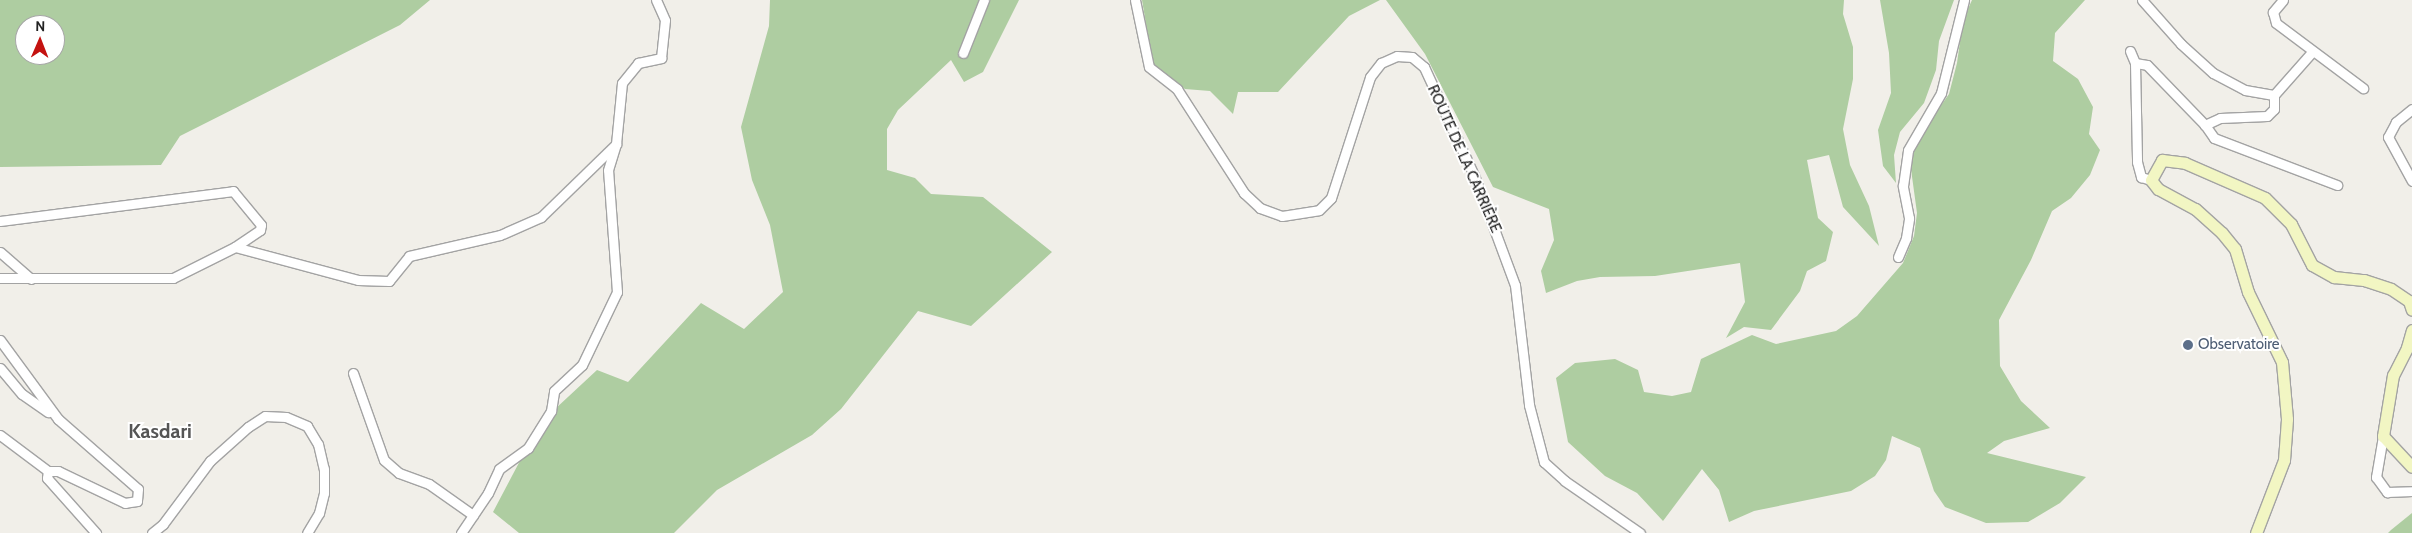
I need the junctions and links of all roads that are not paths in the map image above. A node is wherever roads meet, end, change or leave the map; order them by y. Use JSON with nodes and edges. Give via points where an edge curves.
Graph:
{"nodes":[{"id":1,"x":656,"y":0,"type":"edge"},
{"id":2,"x":984,"y":0,"type":"edge"},
{"id":3,"x":1135,"y":0,"type":"edge"},
{"id":4,"x":1964,"y":0,"type":"edge"},
{"id":5,"x":2142,"y":0,"type":"edge"},
{"id":6,"x":2283,"y":0,"type":"edge"},
{"id":7,"x":2130,"y":51,"type":"dead end"},
{"id":8,"x":2312,"y":52,"type":"junction"},
{"id":9,"x":963,"y":53,"type":"dead end"},
{"id":10,"x":2135,"y":64,"type":"junction"},
{"id":11,"x":2363,"y":88,"type":"dead end"},
{"id":12,"x":2274,"y":95,"type":"junction"},
{"id":13,"x":2412,"y":109,"type":"edge"},
{"id":14,"x":2205,"y":125,"type":"junction"},
{"id":15,"x":616,"y":144,"type":"junction"},
{"id":16,"x":2151,"y":180,"type":"junction"},
{"id":17,"x":2412,"y":181,"type":"edge"},
{"id":18,"x":2337,"y":185,"type":"dead end"},
{"id":19,"x":0,"y":221,"type":"edge"},
{"id":20,"x":235,"y":247,"type":"junction"},
{"id":21,"x":0,"y":252,"type":"edge"},
{"id":22,"x":1898,"y":257,"type":"dead end"},
{"id":23,"x":0,"y":278,"type":"edge"},
{"id":24,"x":31,"y":279,"type":"junction"},
{"id":25,"x":2412,"y":310,"type":"edge"},
{"id":26,"x":2412,"y":330,"type":"edge"},
{"id":27,"x":0,"y":340,"type":"edge"},
{"id":28,"x":0,"y":368,"type":"edge"},
{"id":29,"x":353,"y":373,"type":"dead end"},
{"id":30,"x":58,"y":419,"type":"junction"},
{"id":31,"x":0,"y":435,"type":"edge"},
{"id":32,"x":2384,"y":436,"type":"junction"},
{"id":33,"x":2412,"y":467,"type":"edge"},
{"id":34,"x":47,"y":474,"type":"junction"},
{"id":35,"x":2412,"y":491,"type":"edge"},
{"id":36,"x":473,"y":515,"type":"junction"},
{"id":37,"x":96,"y":533,"type":"edge"},
{"id":38,"x":152,"y":533,"type":"edge"},
{"id":39,"x":307,"y":533,"type":"edge"},
{"id":40,"x":461,"y":533,"type":"edge"},
{"id":41,"x":1640,"y":533,"type":"edge"},
{"id":42,"x":2256,"y":533,"type":"edge"}],
"edges":[{"from":1,"to":15,"type":"street","via":[[665,20],[661,58],[638,63],[622,83]]},
{"from":2,"to":9,"type":"street"},
{"from":3,"to":41,"type":"street","name":"ROUTE DE LA CARRIÈRE","via":[[1149,67],[1177,89],[1244,193],[1260,208],[1282,216],[1319,210],[1331,198],[1370,77],[1381,63],[1397,56],[1412,57],[1424,67],[1474,175],[1515,284],[1529,405],[1544,462],[1565,481]]},
{"from":4,"to":22,"type":"street","via":[[1941,93],[1908,150],[1903,186],[1909,218],[1906,238]]},
{"from":5,"to":12,"type":"street","via":[[2181,44],[2213,73],[2245,90]]},
{"from":6,"to":8,"type":"street","via":[[2273,12],[2276,23]]},
{"from":7,"to":10,"type":"street"},
{"from":8,"to":11,"type":"street"},
{"from":8,"to":12,"type":"street"},
{"from":10,"to":14,"type":"street","via":[[2147,65]]},
{"from":10,"to":16,"type":"street","via":[[2137,162],[2141,177]]},
{"from":12,"to":14,"type":"street","via":[[2274,109],[2267,116],[2220,118]]},
{"from":13,"to":17,"type":"street","via":[[2396,122],[2388,137]]},
{"from":14,"to":18,"type":"street","via":[[2214,138]]},
{"from":15,"to":20,"type":"street","via":[[542,217],[500,235],[409,256],[389,281],[358,280]]},
{"from":15,"to":36,"type":"street","via":[[608,170],[617,292],[582,365],[554,391],[550,411],[528,448],[499,469]]},
{"from":16,"to":25,"type":"street","via":[[2162,160],[2184,163],[2265,198],[2291,224],[2312,264],[2334,277],[2364,280],[2391,289],[2409,301]]},
{"from":16,"to":42,"type":"street","via":[[2158,189],[2195,209],[2235,249],[2248,292],[2282,362],[2287,419],[2284,460]]},
{"from":19,"to":20,"type":"street","via":[[233,191],[261,225],[260,230]]},
{"from":20,"to":24,"type":"street","via":[[172,278]]},
{"from":21,"to":24,"type":"street"},
{"from":23,"to":24,"type":"street"},
{"from":26,"to":32,"type":"street","via":[[2393,375]]},
{"from":27,"to":30,"type":"street"},
{"from":28,"to":30,"type":"street","via":[[22,394]]},
{"from":29,"to":36,"type":"street","via":[[384,460],[399,473],[429,484]]},
{"from":30,"to":34,"type":"street","via":[[138,489],[137,501],[124,503],[58,471]]},
{"from":31,"to":34,"type":"street"},
{"from":32,"to":33,"type":"street"},
{"from":32,"to":35,"type":"street","via":[[2376,477],[2387,492]]},
{"from":34,"to":37,"type":"street"},
{"from":36,"to":40,"type":"street"},
{"from":38,"to":39,"type":"street","via":[[163,524],[210,461],[265,416],[286,417],[307,426],[318,444],[324,470],[324,493],[319,513]]}]}
